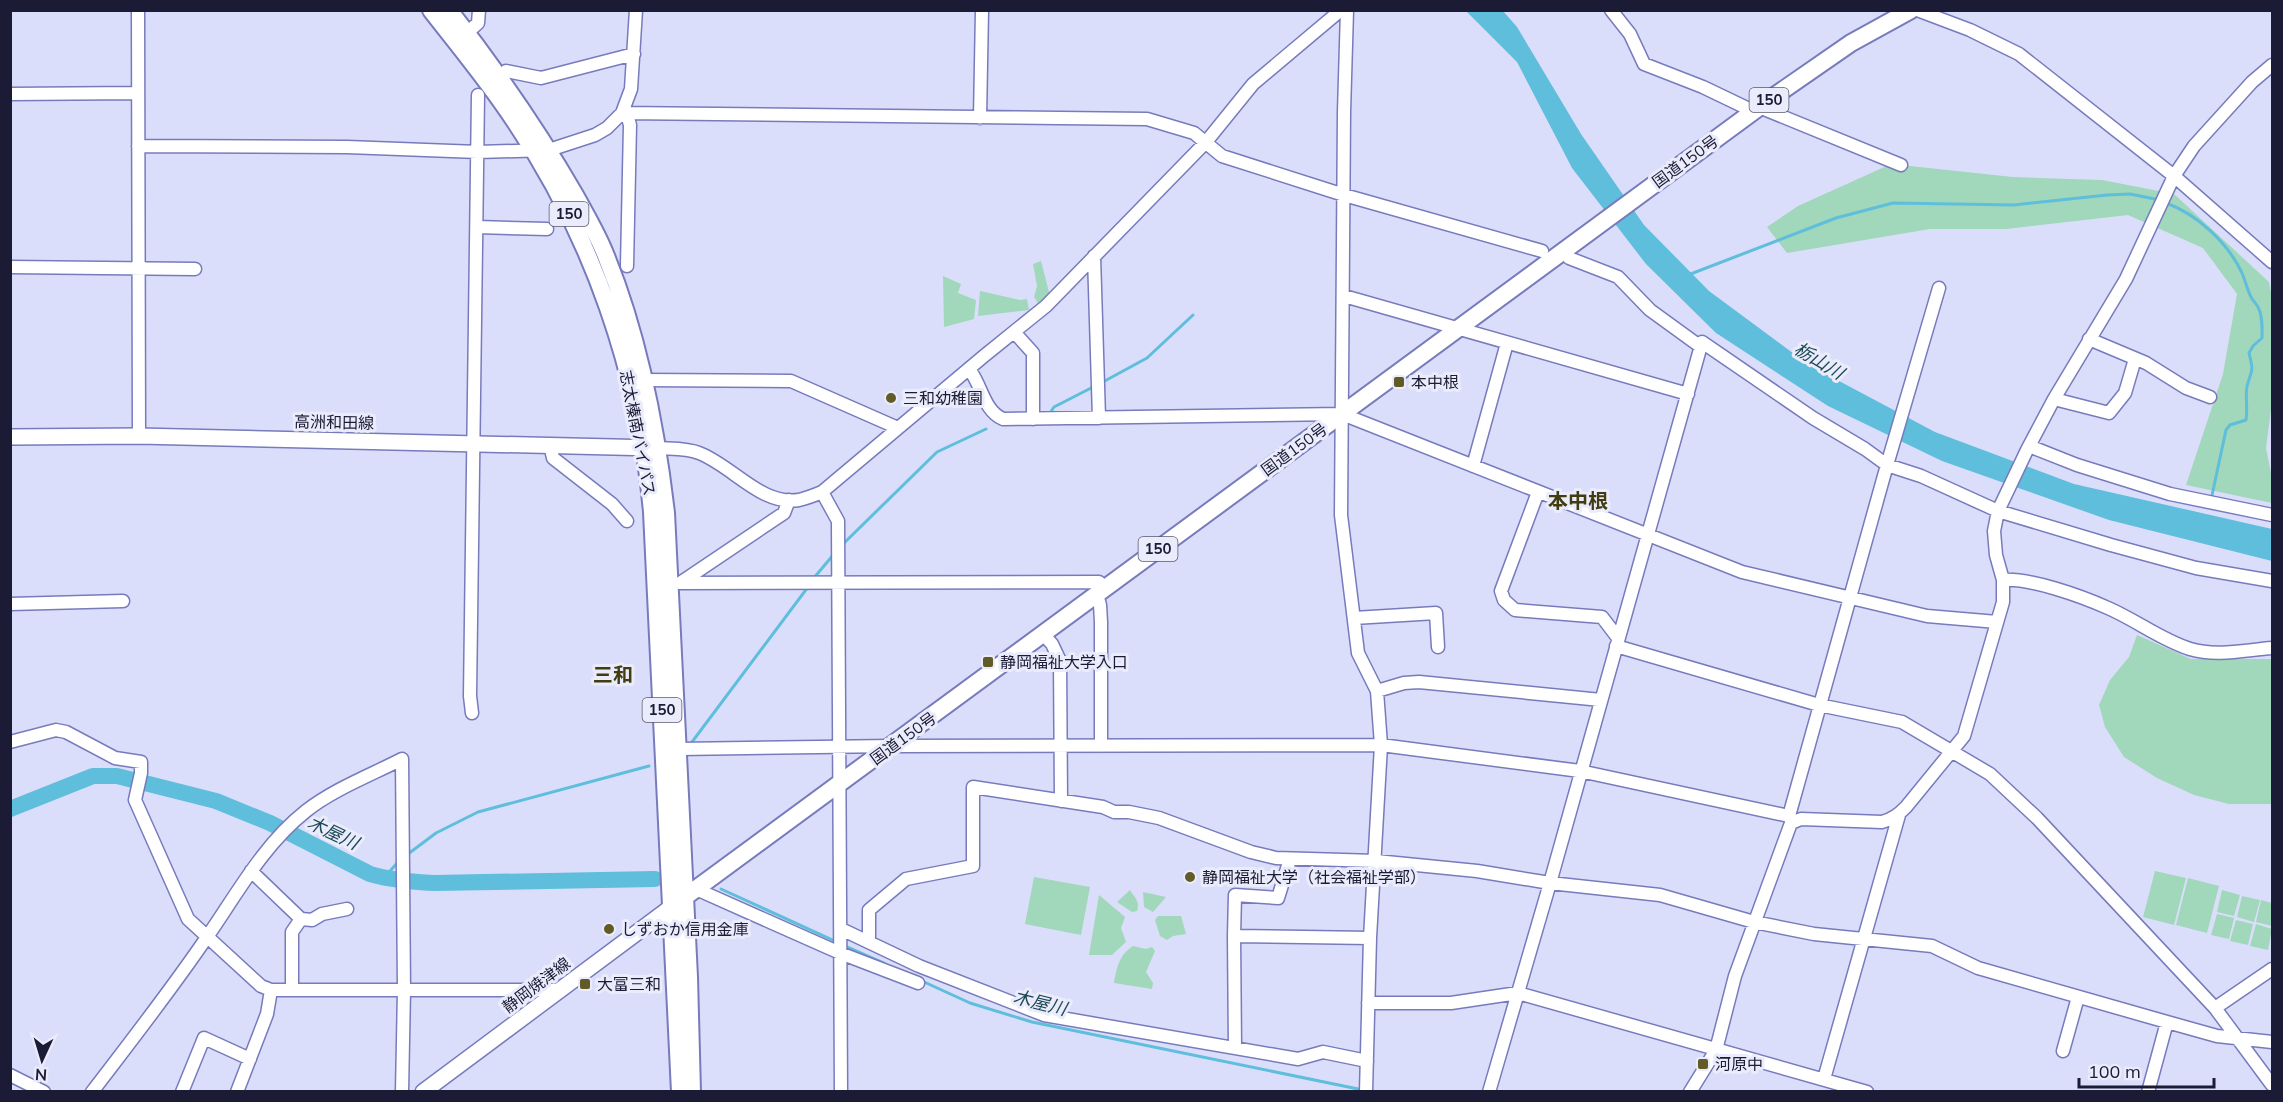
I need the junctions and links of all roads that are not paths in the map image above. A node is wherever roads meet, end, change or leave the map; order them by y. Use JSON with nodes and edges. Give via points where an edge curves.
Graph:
{"nodes":[{"id":1,"x":138,"y":10,"type":"edge"},
{"id":2,"x":431,"y":10,"type":"edge"},
{"id":3,"x":449,"y":10,"type":"edge"},
{"id":4,"x":479,"y":10,"type":"edge"},
{"id":5,"x":636,"y":10,"type":"edge"},
{"id":6,"x":982,"y":10,"type":"edge"},
{"id":7,"x":1341,"y":10,"type":"edge"},
{"id":8,"x":1347,"y":10,"type":"edge"},
{"id":9,"x":1611,"y":10,"type":"edge"},
{"id":10,"x":1911,"y":10,"type":"edge"},
{"id":11,"x":1917,"y":10,"type":"edge"},
{"id":12,"x":467,"y":33,"type":"junction"},
{"id":13,"x":634,"y":54,"type":"junction"},
{"id":14,"x":2272,"y":65,"type":"edge"},
{"id":15,"x":506,"y":71,"type":"dead end"},
{"id":16,"x":138,"y":93,"type":"junction"},
{"id":17,"x":10,"y":94,"type":"edge"},
{"id":18,"x":478,"y":95,"type":"dead end"},
{"id":19,"x":1756,"y":109,"type":"junction"},
{"id":20,"x":622,"y":113,"type":"junction"},
{"id":21,"x":980,"y":118,"type":"junction"},
{"id":22,"x":1206,"y":142,"type":"junction"},
{"id":23,"x":138,"y":146,"type":"junction"},
{"id":24,"x":542,"y":151,"type":"junction"},
{"id":25,"x":478,"y":152,"type":"junction"},
{"id":26,"x":1901,"y":165,"type":"dead end"},
{"id":27,"x":2174,"y":176,"type":"junction"},
{"id":28,"x":1344,"y":195,"type":"junction"},
{"id":29,"x":477,"y":228,"type":"junction"},
{"id":30,"x":547,"y":229,"type":"dead end"},
{"id":31,"x":1542,"y":251,"type":"dead end"},
{"id":32,"x":1094,"y":256,"type":"junction"},
{"id":33,"x":1569,"y":258,"type":"dead end"},
{"id":34,"x":2271,"y":258,"type":"edge"},
{"id":35,"x":627,"y":266,"type":"dead end"},
{"id":36,"x":10,"y":267,"type":"edge"},
{"id":37,"x":139,"y":267,"type":"junction"},
{"id":38,"x":195,"y":269,"type":"dead end"},
{"id":39,"x":1939,"y":288,"type":"dead end"},
{"id":40,"x":1344,"y":296,"type":"junction"},
{"id":41,"x":1456,"y":329,"type":"junction"},
{"id":42,"x":1014,"y":332,"type":"junction"},
{"id":43,"x":2090,"y":339,"type":"junction"},
{"id":44,"x":1507,"y":343,"type":"junction"},
{"id":45,"x":1701,"y":347,"type":"junction"},
{"id":46,"x":2135,"y":359,"type":"junction"},
{"id":47,"x":969,"y":369,"type":"junction"},
{"id":48,"x":643,"y":380,"type":"junction"},
{"id":49,"x":1688,"y":394,"type":"junction"},
{"id":50,"x":2210,"y":397,"type":"dead end"},
{"id":51,"x":2054,"y":399,"type":"junction"},
{"id":52,"x":1342,"y":414,"type":"junction"},
{"id":53,"x":1099,"y":418,"type":"junction"},
{"id":54,"x":1034,"y":419,"type":"junction"},
{"id":55,"x":898,"y":428,"type":"junction"},
{"id":56,"x":139,"y":436,"type":"junction"},
{"id":57,"x":10,"y":437,"type":"edge"},
{"id":58,"x":475,"y":443,"type":"junction"},
{"id":59,"x":550,"y":445,"type":"junction"},
{"id":60,"x":651,"y":448,"type":"junction"},
{"id":61,"x":2028,"y":448,"type":"junction"},
{"id":62,"x":1888,"y":461,"type":"junction"},
{"id":63,"x":1473,"y":466,"type":"junction"},
{"id":64,"x":822,"y":492,"type":"junction"},
{"id":65,"x":1538,"y":492,"type":"junction"},
{"id":66,"x":789,"y":500,"type":"junction"},
{"id":67,"x":1999,"y":509,"type":"junction"},
{"id":68,"x":2272,"y":515,"type":"edge"},
{"id":69,"x":627,"y":521,"type":"dead end"},
{"id":70,"x":1649,"y":536,"type":"junction"},
{"id":71,"x":2002,"y":580,"type":"junction"},
{"id":72,"x":2272,"y":581,"type":"edge"},
{"id":73,"x":838,"y":582,"type":"junction"},
{"id":74,"x":675,"y":584,"type":"junction"},
{"id":75,"x":1101,"y":591,"type":"junction"},
{"id":76,"x":1850,"y":597,"type":"junction"},
{"id":77,"x":123,"y":601,"type":"dead end"},
{"id":78,"x":10,"y":604,"type":"edge"},
{"id":79,"x":1354,"y":618,"type":"junction"},
{"id":80,"x":1997,"y":622,"type":"junction"},
{"id":81,"x":1043,"y":634,"type":"junction"},
{"id":82,"x":1617,"y":642,"type":"junction"},
{"id":83,"x":1438,"y":647,"type":"dead end"},
{"id":84,"x":2272,"y":648,"type":"edge"},
{"id":85,"x":1377,"y":691,"type":"junction"},
{"id":86,"x":1601,"y":700,"type":"junction"},
{"id":87,"x":1820,"y":705,"type":"junction"},
{"id":88,"x":472,"y":713,"type":"dead end"},
{"id":89,"x":10,"y":742,"type":"edge"},
{"id":90,"x":1101,"y":745,"type":"junction"},
{"id":91,"x":1381,"y":745,"type":"junction"},
{"id":92,"x":892,"y":746,"type":"junction"},
{"id":93,"x":1062,"y":747,"type":"junction"},
{"id":94,"x":838,"y":748,"type":"junction"},
{"id":95,"x":678,"y":749,"type":"junction"},
{"id":96,"x":1953,"y":751,"type":"junction"},
{"id":97,"x":1581,"y":771,"type":"junction"},
{"id":98,"x":840,"y":784,"type":"junction"},
{"id":99,"x":1061,"y":801,"type":"junction"},
{"id":100,"x":1899,"y":815,"type":"junction"},
{"id":101,"x":1793,"y":818,"type":"junction"},
{"id":102,"x":1290,"y":859,"type":"junction"},
{"id":103,"x":1376,"y":861,"type":"junction"},
{"id":104,"x":251,"y":871,"type":"junction"},
{"id":105,"x":1550,"y":883,"type":"junction"},
{"id":106,"x":684,"y":899,"type":"junction"},
{"id":107,"x":346,"y":909,"type":"dead end"},
{"id":108,"x":301,"y":919,"type":"junction"},
{"id":109,"x":1754,"y":922,"type":"junction"},
{"id":110,"x":841,"y":928,"type":"junction"},
{"id":111,"x":1234,"y":936,"type":"junction"},
{"id":112,"x":207,"y":938,"type":"junction"},
{"id":113,"x":1370,"y":938,"type":"junction"},
{"id":114,"x":1864,"y":939,"type":"junction"},
{"id":115,"x":868,"y":941,"type":"junction"},
{"id":116,"x":840,"y":953,"type":"junction"},
{"id":117,"x":2272,"y":969,"type":"edge"},
{"id":118,"x":918,"y":983,"type":"dead end"},
{"id":119,"x":271,"y":990,"type":"junction"},
{"id":120,"x":292,"y":990,"type":"junction"},
{"id":121,"x":404,"y":990,"type":"junction"},
{"id":122,"x":559,"y":990,"type":"junction"},
{"id":123,"x":1518,"y":993,"type":"junction"},
{"id":124,"x":2078,"y":997,"type":"junction"},
{"id":125,"x":1368,"y":1003,"type":"junction"},
{"id":126,"x":2215,"y":1008,"type":"junction"},
{"id":127,"x":2167,"y":1022,"type":"junction"},
{"id":128,"x":2237,"y":1039,"type":"junction"},
{"id":129,"x":2272,"y":1042,"type":"edge"},
{"id":130,"x":1235,"y":1048,"type":"junction"},
{"id":131,"x":1716,"y":1050,"type":"junction"},
{"id":132,"x":2063,"y":1051,"type":"dead end"},
{"id":133,"x":250,"y":1059,"type":"junction"},
{"id":134,"x":1366,"y":1061,"type":"junction"},
{"id":135,"x":10,"y":1075,"type":"edge"},
{"id":136,"x":1824,"y":1079,"type":"junction"},
{"id":137,"x":2272,"y":1085,"type":"edge"},
{"id":138,"x":1366,"y":1086,"type":"edge"},
{"id":139,"x":44,"y":1092,"type":"edge"},
{"id":140,"x":92,"y":1092,"type":"edge"},
{"id":141,"x":182,"y":1092,"type":"edge"},
{"id":142,"x":237,"y":1092,"type":"edge"},
{"id":143,"x":402,"y":1092,"type":"edge"},
{"id":144,"x":423,"y":1092,"type":"edge"},
{"id":145,"x":680,"y":1092,"type":"edge"},
{"id":146,"x":692,"y":1092,"type":"edge"},
{"id":147,"x":841,"y":1092,"type":"edge"},
{"id":148,"x":1488,"y":1092,"type":"edge"},
{"id":149,"x":1690,"y":1092,"type":"edge"},
{"id":150,"x":1867,"y":1092,"type":"edge"},
{"id":151,"x":2148,"y":1092,"type":"edge"}],
"edges":[{"from":1,"to":16,"type":"street"},
{"from":2,"to":24,"type":"highway","name":"志太榛南バイパス","number":"150"},
{"from":3,"to":12,"type":"highway","name":"志太榛南バイパス","number":"150"},
{"from":4,"to":12,"type":"street","via":[[478,23]]},
{"from":5,"to":13,"type":"street"},
{"from":6,"to":21,"type":"street"},
{"from":7,"to":22,"type":"street","via":[[1253,84]]},
{"from":8,"to":28,"type":"street"},
{"from":9,"to":19,"type":"street","via":[[1630,33],[1644,64]]},
{"from":10,"to":19,"type":"highway","name":"国道150号","number":"150","via":[[1851,43]]},
{"from":11,"to":27,"type":"street","via":[[2019,54]]},
{"from":12,"to":24,"type":"highway","name":"志太榛南バイパス","number":"150"},
{"from":13,"to":15,"type":"street","via":[[541,78]]},
{"from":13,"to":20,"type":"street","via":[[631,89]]},
{"from":14,"to":27,"type":"street","via":[[2194,146]]},
{"from":16,"to":17,"type":"street"},
{"from":16,"to":23,"type":"street"},
{"from":18,"to":25,"type":"street"},
{"from":19,"to":26,"type":"street"},
{"from":19,"to":41,"type":"highway","name":"国道150号","number":"150"},
{"from":20,"to":21,"type":"street"},
{"from":20,"to":24,"type":"street","via":[[595,135]]},
{"from":20,"to":35,"type":"street","via":[[630,125]]},
{"from":21,"to":22,"type":"street","via":[[1147,119],[1194,134]]},
{"from":22,"to":28,"type":"street","via":[[1222,156]]},
{"from":22,"to":32,"type":"street"},
{"from":23,"to":25,"type":"street"},
{"from":23,"to":37,"type":"street"},
{"from":24,"to":25,"type":"street"},
{"from":24,"to":48,"type":"highway","name":"志太榛南バイパス","number":"150","via":[[606,255]]},
{"from":24,"to":60,"type":"highway","name":"志太榛南バイパス","number":"150","via":[[601,289]]},
{"from":25,"to":29,"type":"street"},
{"from":27,"to":34,"type":"street"},
{"from":27,"to":43,"type":"street","via":[[2126,279]]},
{"from":28,"to":31,"type":"street"},
{"from":28,"to":40,"type":"street"},
{"from":29,"to":30,"type":"street"},
{"from":29,"to":58,"type":"street"},
{"from":32,"to":42,"type":"street","via":[[1046,306]]},
{"from":32,"to":53,"type":"street"},
{"from":33,"to":45,"type":"street","via":[[1618,276],[1650,310]]},
{"from":36,"to":37,"type":"street"},
{"from":37,"to":38,"type":"street"},
{"from":37,"to":56,"type":"street"},
{"from":39,"to":62,"type":"street"},
{"from":40,"to":41,"type":"street"},
{"from":40,"to":52,"type":"street"},
{"from":41,"to":44,"type":"street"},
{"from":41,"to":52,"type":"highway","name":"国道150号","number":"150"},
{"from":42,"to":47,"type":"street"},
{"from":42,"to":54,"type":"street","via":[[1033,353]]},
{"from":43,"to":46,"type":"street"},
{"from":43,"to":51,"type":"street"},
{"from":44,"to":49,"type":"street"},
{"from":44,"to":63,"type":"street"},
{"from":45,"to":49,"type":"street"},
{"from":45,"to":62,"type":"street","via":[[1702,342],[1813,418]]},
{"from":46,"to":50,"type":"street"},
{"from":46,"to":51,"type":"street","via":[[2125,393],[2109,413]]},
{"from":47,"to":54,"type":"street","via":[[996,416]]},
{"from":47,"to":55,"type":"street"},
{"from":48,"to":55,"type":"street","via":[[791,381]]},
{"from":48,"to":60,"type":"highway","name":"志太榛南バイパス","number":"150"},
{"from":49,"to":70,"type":"street"},
{"from":51,"to":61,"type":"street"},
{"from":52,"to":53,"type":"street"},
{"from":52,"to":63,"type":"street"},
{"from":52,"to":75,"type":"highway","name":"国道150号","number":"150"},
{"from":52,"to":79,"type":"street","via":[[1341,515]]},
{"from":53,"to":54,"type":"street"},
{"from":55,"to":64,"type":"street"},
{"from":56,"to":57,"type":"main road","name":"高洲和田線"},
{"from":56,"to":58,"type":"main road","name":"高洲和田線"},
{"from":58,"to":59,"type":"main road","name":"高洲和田線"},
{"from":58,"to":88,"type":"street"},
{"from":59,"to":60,"type":"main road","name":"高洲和田線"},
{"from":59,"to":69,"type":"street","via":[[553,458],[612,504]]},
{"from":60,"to":66,"type":"street","via":[[697,452],[719,462],[757,490]]},
{"from":60,"to":74,"type":"highway","name":"志太榛南バイパス","number":"150","via":[[666,513]]},
{"from":60,"to":106,"type":"highway","name":"志太榛南バイパス","number":"150","via":[[656,563]]},
{"from":61,"to":67,"type":"street"},
{"from":61,"to":68,"type":"street","via":[[2170,494]]},
{"from":62,"to":67,"type":"street"},
{"from":62,"to":76,"type":"street"},
{"from":63,"to":65,"type":"street"},
{"from":64,"to":66,"type":"street"},
{"from":64,"to":73,"type":"street","via":[[838,520]]},
{"from":65,"to":70,"type":"street"},
{"from":65,"to":82,"type":"street","via":[[1501,591],[1504,600],[1515,610],[1602,617]]},
{"from":66,"to":74,"type":"street","via":[[784,513]]},
{"from":67,"to":71,"type":"street","via":[[1994,531]]},
{"from":67,"to":72,"type":"street","via":[[2111,546],[2196,568]]},
{"from":70,"to":76,"type":"street","via":[[1742,572]]},
{"from":70,"to":82,"type":"street"},
{"from":71,"to":80,"type":"street","via":[[2003,602]]},
{"from":71,"to":84,"type":"street","via":[[2019,579],[2108,608],[2192,650],[2227,653]]},
{"from":73,"to":74,"type":"street"},
{"from":73,"to":75,"type":"street","via":[[1100,582]]},
{"from":73,"to":94,"type":"street"},
{"from":74,"to":95,"type":"highway","name":"志太榛南バイパス","number":"150"},
{"from":75,"to":81,"type":"highway","name":"国道150号","number":"150"},
{"from":75,"to":90,"type":"street"},
{"from":76,"to":80,"type":"street","via":[[1927,616]]},
{"from":76,"to":87,"type":"street"},
{"from":77,"to":78,"type":"street"},
{"from":79,"to":83,"type":"street","via":[[1436,613]]},
{"from":79,"to":85,"type":"street","via":[[1358,653]]},
{"from":80,"to":96,"type":"street","via":[[1964,736]]},
{"from":81,"to":92,"type":"highway","name":"国道150号","number":"150"},
{"from":81,"to":93,"type":"street","via":[[1060,661]]},
{"from":82,"to":86,"type":"street"},
{"from":82,"to":87,"type":"street"},
{"from":85,"to":86,"type":"street","via":[[1419,682]]},
{"from":85,"to":91,"type":"street"},
{"from":86,"to":97,"type":"street"},
{"from":87,"to":96,"type":"street","via":[[1902,722]]},
{"from":87,"to":101,"type":"street"},
{"from":89,"to":112,"type":"street","via":[[56,730],[115,758],[141,762],[135,800],[189,919]]},
{"from":90,"to":91,"type":"street"},
{"from":90,"to":93,"type":"street"},
{"from":91,"to":97,"type":"street"},
{"from":91,"to":103,"type":"street"},
{"from":92,"to":93,"type":"street"},
{"from":92,"to":94,"type":"street"},
{"from":92,"to":98,"type":"highway","name":"国道150号","number":"150"},
{"from":93,"to":99,"type":"street"},
{"from":94,"to":95,"type":"street"},
{"from":94,"to":98,"type":"street"},
{"from":95,"to":106,"type":"highway","name":"志太榛南バイパス","number":"150"},
{"from":96,"to":100,"type":"street"},
{"from":96,"to":126,"type":"street","via":[[1990,774],[2037,818]]},
{"from":97,"to":101,"type":"street"},
{"from":97,"to":105,"type":"street"},
{"from":98,"to":106,"type":"highway","name":"国道150号","number":"150"},
{"from":98,"to":110,"type":"street"},
{"from":99,"to":102,"type":"street","via":[[1159,818],[1251,852]]},
{"from":99,"to":115,"type":"street","via":[[973,787],[973,866],[906,879],[869,910]]},
{"from":100,"to":101,"type":"street","via":[[1882,822]]},
{"from":100,"to":114,"type":"street"},
{"from":101,"to":109,"type":"street"},
{"from":102,"to":103,"type":"street"},
{"from":102,"to":111,"type":"street","via":[[1278,898],[1236,895]]},
{"from":103,"to":105,"type":"street"},
{"from":103,"to":113,"type":"street"},
{"from":104,"to":108,"type":"street"},
{"from":104,"to":112,"type":"street"},
{"from":104,"to":121,"type":"street","via":[[307,810],[402,759]]},
{"from":105,"to":109,"type":"street","via":[[1660,895]]},
{"from":105,"to":123,"type":"street"},
{"from":106,"to":116,"type":"street"},
{"from":106,"to":122,"type":"main road","name":"静岡焼津線"},
{"from":106,"to":145,"type":"highway","number":"150"},
{"from":106,"to":146,"type":"highway","number":"150"},
{"from":107,"to":108,"type":"street","via":[[322,914],[312,921]]},
{"from":108,"to":120,"type":"street","via":[[292,932]]},
{"from":109,"to":114,"type":"street"},
{"from":109,"to":131,"type":"street"},
{"from":110,"to":115,"type":"street"},
{"from":110,"to":116,"type":"street"},
{"from":111,"to":113,"type":"street"},
{"from":111,"to":130,"type":"street"},
{"from":112,"to":119,"type":"street","via":[[261,986]]},
{"from":112,"to":140,"type":"street"},
{"from":113,"to":125,"type":"street"},
{"from":114,"to":124,"type":"street","via":[[1932,946],[1978,968]]},
{"from":114,"to":136,"type":"street"},
{"from":115,"to":130,"type":"street","via":[[919,966],[1044,1015]]},
{"from":116,"to":118,"type":"street"},
{"from":116,"to":147,"type":"street"},
{"from":117,"to":126,"type":"street"},
{"from":119,"to":120,"type":"street"},
{"from":119,"to":133,"type":"street","via":[[267,1014]]},
{"from":120,"to":121,"type":"street"},
{"from":121,"to":122,"type":"street"},
{"from":121,"to":143,"type":"street"},
{"from":122,"to":144,"type":"main road","name":"静岡焼津線"},
{"from":123,"to":125,"type":"street","via":[[1451,1003]]},
{"from":123,"to":131,"type":"street"},
{"from":123,"to":148,"type":"street"},
{"from":124,"to":127,"type":"street"},
{"from":124,"to":132,"type":"street"},
{"from":125,"to":134,"type":"street"},
{"from":126,"to":128,"type":"street"},
{"from":127,"to":128,"type":"street"},
{"from":127,"to":151,"type":"street"},
{"from":128,"to":129,"type":"street"},
{"from":128,"to":137,"type":"street"},
{"from":130,"to":134,"type":"street","via":[[1298,1059],[1323,1052]]},
{"from":131,"to":136,"type":"street"},
{"from":131,"to":149,"type":"street"},
{"from":133,"to":141,"type":"street","via":[[204,1038]]},
{"from":133,"to":142,"type":"street"},
{"from":134,"to":138,"type":"street"},
{"from":135,"to":139,"type":"street"},
{"from":136,"to":150,"type":"street"}]}
